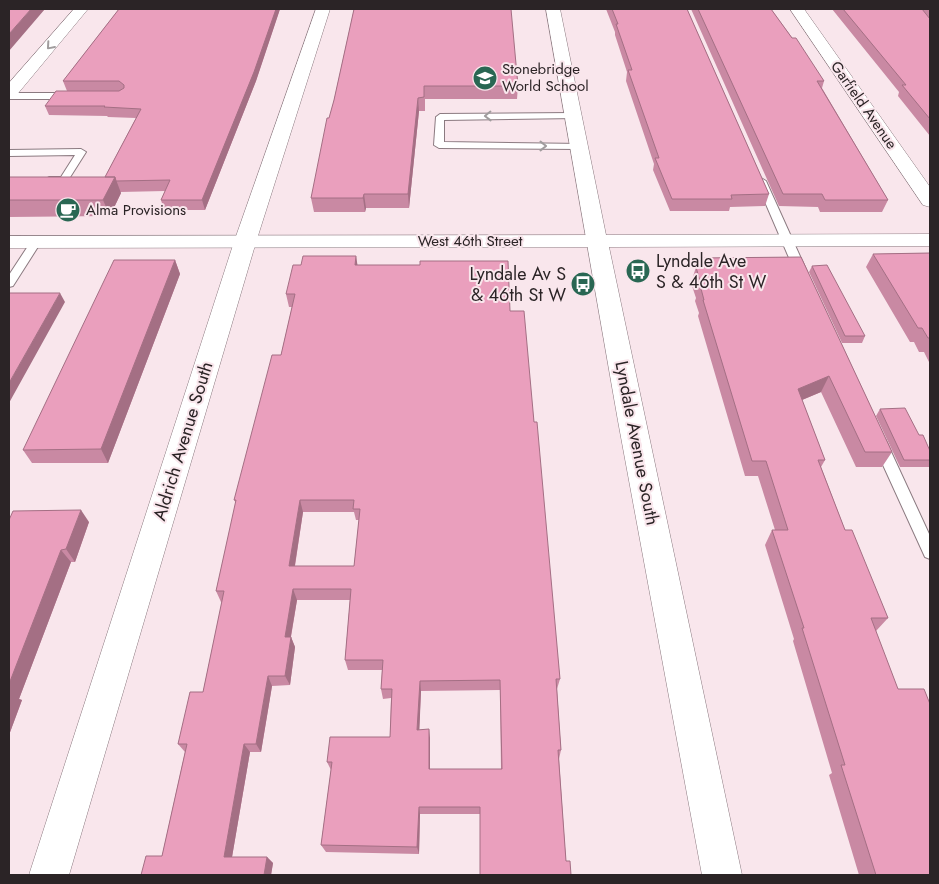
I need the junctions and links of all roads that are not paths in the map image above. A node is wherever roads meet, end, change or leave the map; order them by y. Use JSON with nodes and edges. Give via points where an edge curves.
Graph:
{"nodes":[{"id":1,"x":81,"y":9,"type":"edge"},
{"id":2,"x":323,"y":9,"type":"edge"},
{"id":3,"x":554,"y":9,"type":"edge"},
{"id":4,"x":797,"y":9,"type":"edge"},
{"id":5,"x":9,"y":95,"type":"edge"},
{"id":6,"x":82,"y":96,"type":"edge"},
{"id":7,"x":574,"y":116,"type":"junction"},
{"id":8,"x":580,"y":146,"type":"junction"},
{"id":9,"x":9,"y":154,"type":"edge"},
{"id":10,"x":755,"y":168,"type":"edge"},
{"id":11,"x":36,"y":180,"type":"edge"},
{"id":12,"x":930,"y":201,"type":"edge"},
{"id":13,"x":930,"y":240,"type":"edge"},
{"id":14,"x":598,"y":241,"type":"junction"},
{"id":15,"x":786,"y":241,"type":"junction"},
{"id":16,"x":9,"y":242,"type":"edge"},
{"id":17,"x":36,"y":242,"type":"junction"},
{"id":18,"x":245,"y":242,"type":"junction"},
{"id":19,"x":805,"y":281,"type":"edge"},
{"id":20,"x":9,"y":283,"type":"edge"},
{"id":21,"x":876,"y":434,"type":"edge"},
{"id":22,"x":930,"y":552,"type":"edge"},
{"id":23,"x":49,"y":875,"type":"edge"},
{"id":24,"x":722,"y":875,"type":"edge"}],
"edges":[{"from":1,"to":5,"type":"street","one_way":true},
{"from":2,"to":18,"type":"street","name":"Aldrich Avenue South"},
{"from":3,"to":7,"type":"street","name":"Lyndale Avenue South"},
{"from":4,"to":12,"type":"street","name":"Garfield Avenue"},
{"from":5,"to":6,"type":"lane"},
{"from":7,"to":8,"type":"street","name":"Lyndale Avenue South"},
{"from":7,"to":8,"type":"lane","one_way":true,"via":[[440,116],[439,145]]},
{"from":8,"to":14,"type":"street","name":"Lyndale Avenue South"},
{"from":9,"to":11,"type":"lane","via":[[81,152],[64,180]]},
{"from":10,"to":15,"type":"lane"},
{"from":13,"to":15,"type":"street","name":"West 46th Street"},
{"from":14,"to":15,"type":"street","name":"West 46th Street"},
{"from":14,"to":18,"type":"street","name":"West 46th Street"},
{"from":14,"to":24,"type":"street","name":"Lyndale Avenue South"},
{"from":15,"to":19,"type":"lane"},
{"from":16,"to":17,"type":"street","name":"West 46th Street"},
{"from":17,"to":18,"type":"street","name":"West 46th Street"},
{"from":17,"to":20,"type":"lane"},
{"from":18,"to":23,"type":"street","name":"Aldrich Avenue South"},
{"from":21,"to":22,"type":"lane"}]}
